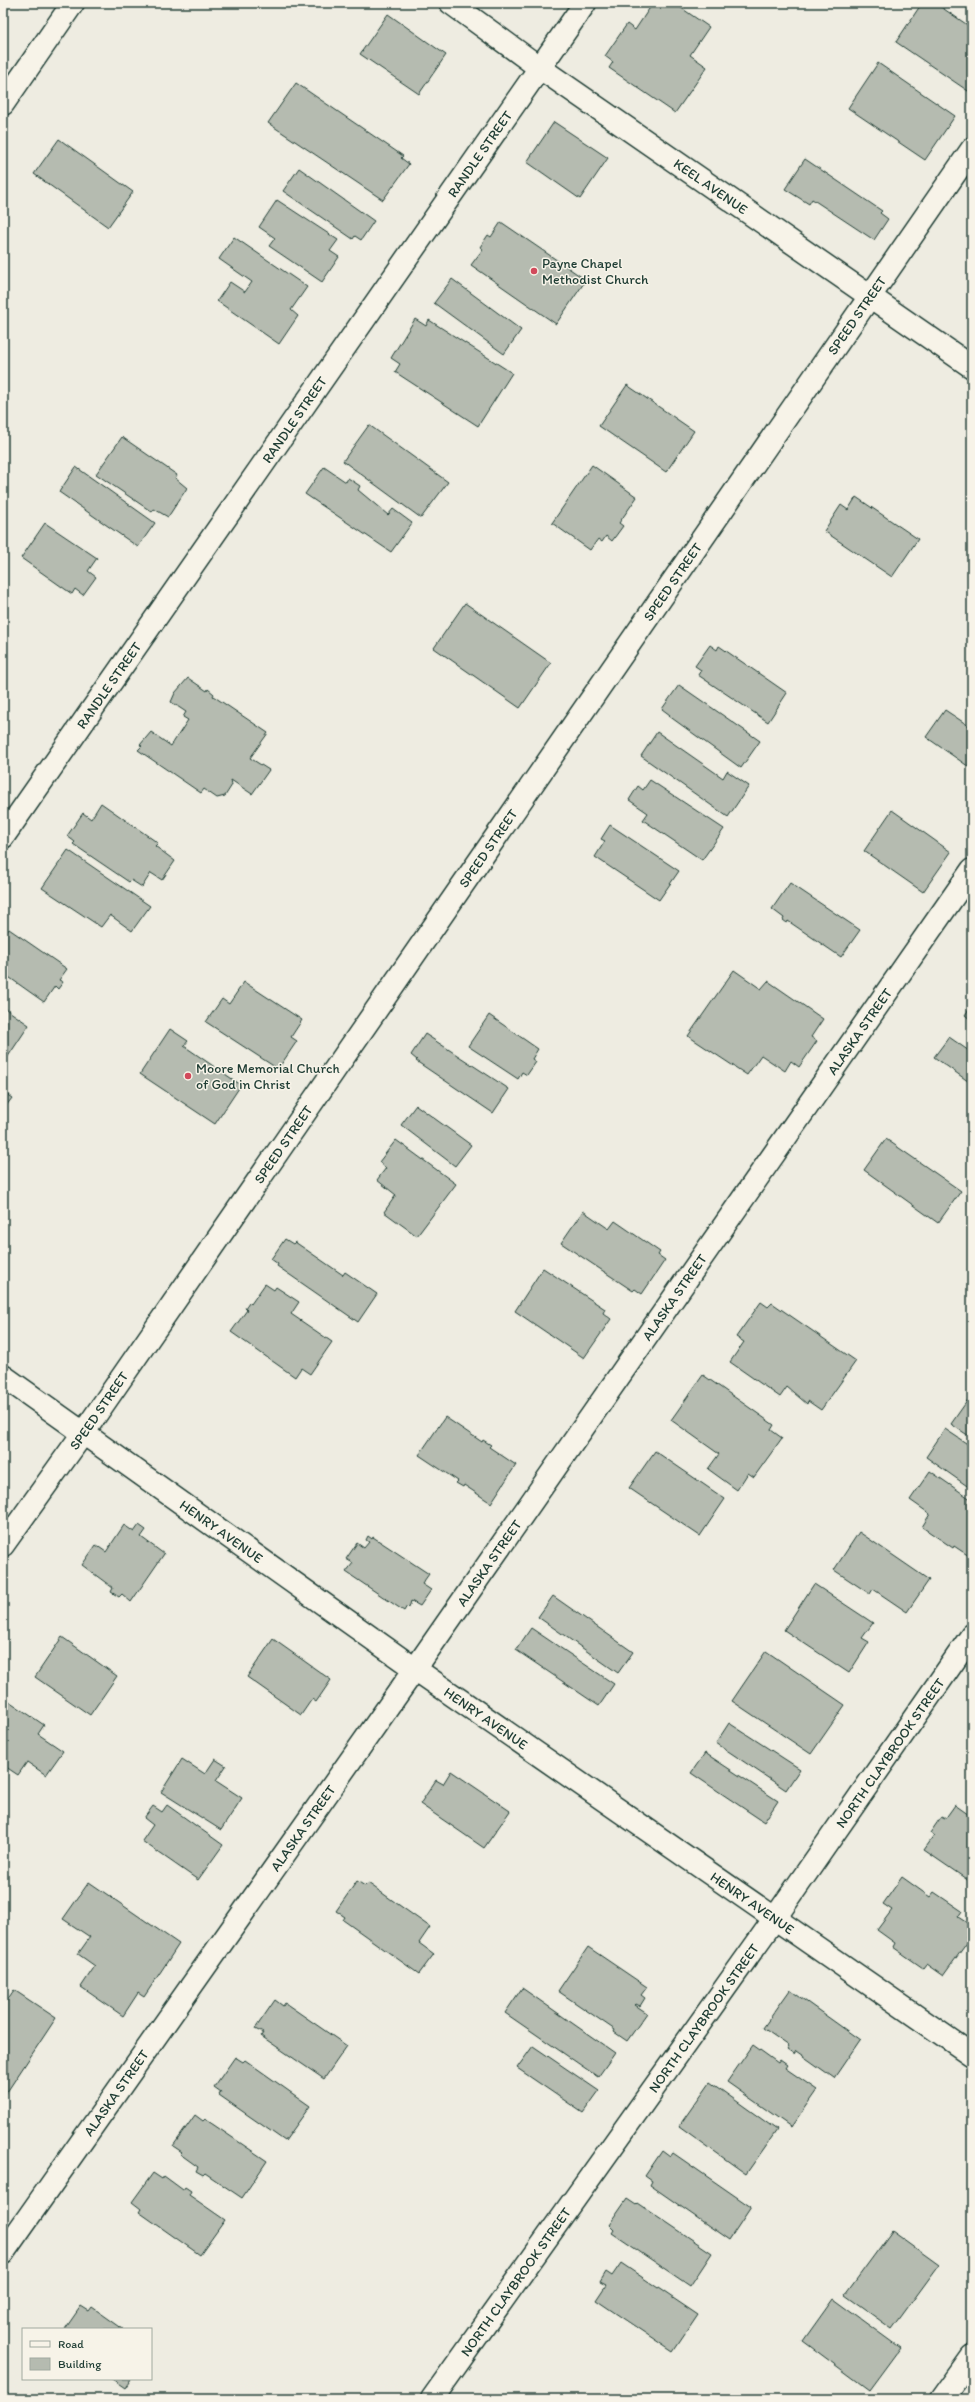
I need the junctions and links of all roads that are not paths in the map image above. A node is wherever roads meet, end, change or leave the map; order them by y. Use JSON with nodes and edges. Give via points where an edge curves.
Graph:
{"nodes":[{"id":1,"x":72,"y":3,"type":"edge"},
{"id":2,"x":451,"y":3,"type":"edge"},
{"id":3,"x":585,"y":3,"type":"edge"},
{"id":4,"x":540,"y":68,"type":"junction"},
{"id":5,"x":3,"y":104,"type":"edge"},
{"id":6,"x":972,"y":149,"type":"edge"},
{"id":7,"x":870,"y":296,"type":"junction"},
{"id":8,"x":972,"y":367,"type":"edge"},
{"id":9,"x":3,"y":837,"type":"edge"},
{"id":10,"x":972,"y":870,"type":"edge"},
{"id":11,"x":3,"y":1376,"type":"edge"},
{"id":12,"x":84,"y":1432,"type":"junction"},
{"id":13,"x":3,"y":1545,"type":"edge"},
{"id":14,"x":972,"y":1635,"type":"edge"},
{"id":15,"x":415,"y":1669,"type":"junction"},
{"id":16,"x":775,"y":1918,"type":"junction"},
{"id":17,"x":972,"y":2055,"type":"edge"},
{"id":18,"x":3,"y":2253,"type":"edge"},
{"id":19,"x":972,"y":2356,"type":"edge"},
{"id":20,"x":432,"y":2399,"type":"edge"},
{"id":21,"x":941,"y":2399,"type":"edge"}],
"edges":[{"from":1,"to":5,"type":"street"},
{"from":2,"to":4,"type":"street","name":"KEEL AVENUE"},
{"from":3,"to":4,"type":"street","name":"RANDLE STREET"},
{"from":4,"to":7,"type":"street","name":"KEEL AVENUE"},
{"from":4,"to":9,"type":"street","name":"RANDLE STREET"},
{"from":6,"to":7,"type":"street","name":"SPEED STREET"},
{"from":7,"to":8,"type":"street","name":"KEEL AVENUE"},
{"from":7,"to":12,"type":"street","name":"SPEED STREET"},
{"from":10,"to":15,"type":"street","name":"ALASKA STREET"},
{"from":11,"to":12,"type":"street","name":"HENRY AVENUE"},
{"from":12,"to":13,"type":"street","name":"SPEED STREET"},
{"from":12,"to":15,"type":"street","name":"HENRY AVENUE"},
{"from":14,"to":16,"type":"street","name":"NORTH CLAYBROOK STREET"},
{"from":15,"to":16,"type":"street","name":"HENRY AVENUE"},
{"from":15,"to":18,"type":"street","name":"ALASKA STREET"},
{"from":16,"to":17,"type":"street","name":"HENRY AVENUE"},
{"from":16,"to":20,"type":"street","name":"NORTH CLAYBROOK STREET"},
{"from":19,"to":21,"type":"street"}]}
